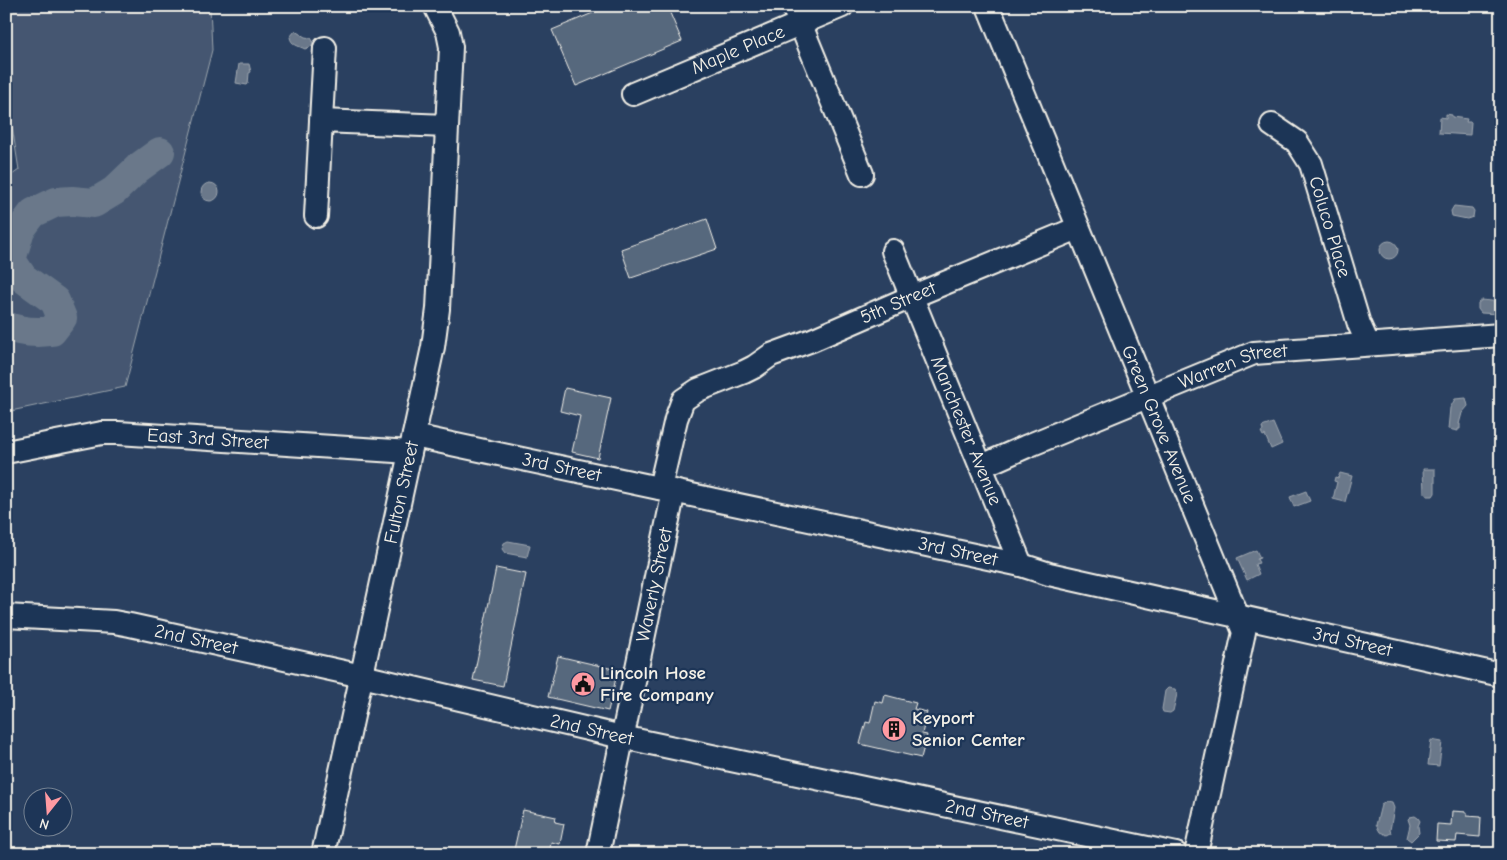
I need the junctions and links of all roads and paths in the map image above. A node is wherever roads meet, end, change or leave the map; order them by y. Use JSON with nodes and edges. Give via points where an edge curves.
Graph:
{"nodes":[{"id":1,"x":435,"y":6,"type":"edge"},
{"id":2,"x":842,"y":6,"type":"edge"},
{"id":3,"x":988,"y":6,"type":"edge"},
{"id":4,"x":797,"y":15,"type":"edge"},
{"id":5,"x":325,"y":48,"type":"dead end"},
{"id":6,"x":633,"y":94,"type":"dead end"},
{"id":7,"x":321,"y":121,"type":"junction"},
{"id":8,"x":1272,"y":125,"type":"dead end"},
{"id":9,"x":447,"y":126,"type":"junction"},
{"id":10,"x":862,"y":174,"type":"dead end"},
{"id":11,"x":316,"y":216,"type":"dead end"},
{"id":12,"x":1078,"y":228,"type":"junction"},
{"id":13,"x":893,"y":251,"type":"dead end"},
{"id":14,"x":911,"y":297,"type":"junction"},
{"id":15,"x":1501,"y":335,"type":"edge"},
{"id":16,"x":1368,"y":344,"type":"junction"},
{"id":17,"x":719,"y":382,"type":"joint"},
{"id":18,"x":1148,"y":397,"type":"junction"},
{"id":19,"x":412,"y":444,"type":"junction"},
{"id":20,"x":6,"y":452,"type":"edge"},
{"id":21,"x":982,"y":466,"type":"junction"},
{"id":22,"x":667,"y":490,"type":"junction"},
{"id":23,"x":1021,"y":565,"type":"junction"},
{"id":24,"x":1238,"y":615,"type":"junction"},
{"id":25,"x":6,"y":616,"type":"edge"},
{"id":26,"x":1501,"y":675,"type":"edge"},
{"id":27,"x":362,"y":676,"type":"junction"},
{"id":28,"x":622,"y":737,"type":"junction"},
{"id":29,"x":323,"y":854,"type":"edge"},
{"id":30,"x":598,"y":854,"type":"edge"},
{"id":31,"x":1176,"y":854,"type":"edge"},
{"id":32,"x":1196,"y":854,"type":"edge"}],
"edges":[{"from":1,"to":9,"type":"street","name":"Fulton Street","via":[[448,32],[450,47]]},
{"from":2,"to":4,"type":"street","name":"Maple Place"},
{"from":3,"to":12,"type":"street","name":"Green Grove Avenue"},
{"from":4,"to":6,"type":"street","name":"Maple Place"},
{"from":4,"to":10,"type":"street"},
{"from":5,"to":7,"type":"street"},
{"from":7,"to":9,"type":"street"},
{"from":7,"to":11,"type":"street"},
{"from":8,"to":16,"type":"street","name":"Coluco Place","via":[[1297,142],[1311,164],[1359,324]]},
{"from":9,"to":19,"type":"street","name":"Fulton Street","via":[[438,309]]},
{"from":12,"to":14,"type":"street","name":"5th Street"},
{"from":12,"to":18,"type":"street","name":"Green Grove Avenue"},
{"from":13,"to":14,"type":"street","name":"Manchester Avenue"},
{"from":14,"to":17,"type":"street","name":"5th Street","via":[[771,355]]},
{"from":14,"to":21,"type":"street","name":"Manchester Avenue"},
{"from":15,"to":16,"type":"street","name":"Warren Street"},
{"from":16,"to":18,"type":"street","name":"Warren Street","via":[[1254,353]]},
{"from":17,"to":22,"type":"street","name":"Waverly Street","via":[[683,400],[676,419]]},
{"from":18,"to":21,"type":"street","name":"Warren Street"},
{"from":18,"to":24,"type":"street","name":"Green Grove Avenue"},
{"from":19,"to":20,"type":"street","name":"East 3rd Street","via":[[102,433]]},
{"from":19,"to":22,"type":"street","name":"3rd Street"},
{"from":19,"to":27,"type":"street","name":"Fulton Street"},
{"from":21,"to":23,"type":"street","name":"Manchester Avenue"},
{"from":22,"to":23,"type":"street","name":"3rd Street"},
{"from":22,"to":28,"type":"street","name":"Waverly Street"},
{"from":23,"to":24,"type":"street","name":"3rd Street"},
{"from":24,"to":26,"type":"street","name":"3rd Street"},
{"from":24,"to":32,"type":"street","name":"Green Grove Avenue","via":[[1244,632]]},
{"from":25,"to":27,"type":"street","name":"2nd Street","via":[[114,622]]},
{"from":27,"to":28,"type":"street","name":"2nd Street"},
{"from":27,"to":29,"type":"street","name":"Fulton Street"},
{"from":28,"to":30,"type":"street","name":"Waverly Street"},
{"from":28,"to":31,"type":"street","name":"2nd Street"}]}
